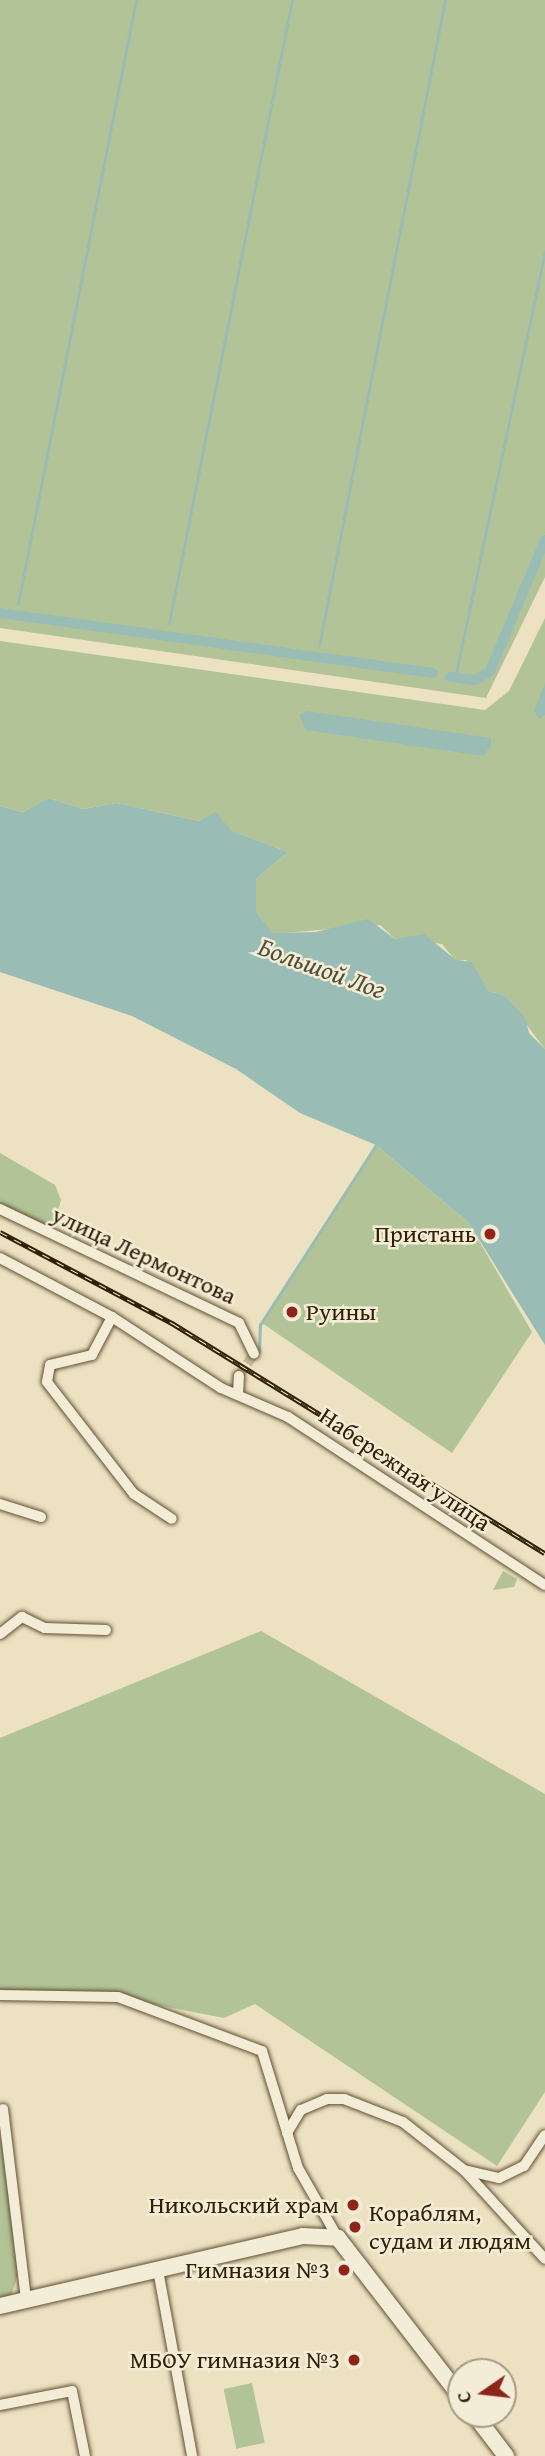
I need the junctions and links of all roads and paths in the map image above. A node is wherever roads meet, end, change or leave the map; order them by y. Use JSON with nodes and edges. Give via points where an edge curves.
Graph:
{"nodes":[{"id":1,"x":0,"y":1209,"type":"edge"},
{"id":2,"x":0,"y":1258,"type":"edge"},
{"id":3,"x":112,"y":1317,"type":"junction"},
{"id":4,"x":254,"y":1354,"type":"dead end"},
{"id":5,"x":239,"y":1376,"type":"tunnel mouth"},
{"id":6,"x":238,"y":1394,"type":"junction"},
{"id":7,"x":0,"y":1504,"type":"edge"},
{"id":8,"x":41,"y":1517,"type":"dead end"},
{"id":9,"x":172,"y":1519,"type":"dead end"},
{"id":10,"x":545,"y":1585,"type":"edge"},
{"id":11,"x":106,"y":1630,"type":"dead end"},
{"id":12,"x":0,"y":1634,"type":"edge"},
{"id":13,"x":0,"y":1995,"type":"edge"},
{"id":14,"x":3,"y":2109,"type":"dead end"},
{"id":15,"x":545,"y":2135,"type":"edge"},
{"id":16,"x":286,"y":2136,"type":"junction"},
{"id":17,"x":464,"y":2170,"type":"junction"},
{"id":18,"x":338,"y":2238,"type":"junction"},
{"id":19,"x":545,"y":2259,"type":"edge"},
{"id":20,"x":158,"y":2270,"type":"junction"},
{"id":21,"x":26,"y":2300,"type":"junction"},
{"id":22,"x":0,"y":2306,"type":"edge"},
{"id":23,"x":447,"y":2379,"type":"edge"},
{"id":24,"x":0,"y":2405,"type":"edge"},
{"id":25,"x":485,"y":2428,"type":"edge"},
{"id":26,"x":85,"y":2456,"type":"edge"},
{"id":27,"x":192,"y":2456,"type":"edge"},
{"id":28,"x":506,"y":2456,"type":"edge"}],
"edges":[{"from":1,"to":4,"type":"street","name":"улица Лермонтова","via":[[239,1323]]},
{"from":2,"to":3,"type":"street"},
{"from":3,"to":6,"type":"street"},
{"from":3,"to":9,"type":"street","via":[[92,1355],[50,1364],[47,1382],[134,1494]]},
{"from":5,"to":6,"type":"street"},
{"from":6,"to":10,"type":"street","name":"Набережная улица","via":[[288,1417]]},
{"from":7,"to":8,"type":"street"},
{"from":11,"to":12,"type":"street","via":[[45,1628],[22,1618]]},
{"from":13,"to":16,"type":"street","via":[[118,1997],[252,2046],[270,2065]]},
{"from":14,"to":21,"type":"street"},
{"from":15,"to":17,"type":"street","via":[[524,2166],[499,2178]]},
{"from":16,"to":17,"type":"street","via":[[290,2121],[312,2102],[344,2099],[426,2134]]},
{"from":16,"to":18,"type":"street"},
{"from":17,"to":19,"type":"street"},
{"from":18,"to":20,"type":"main road","via":[[303,2236]]},
{"from":18,"to":23,"type":"main road"},
{"from":20,"to":21,"type":"main road"},
{"from":20,"to":27,"type":"street"},
{"from":21,"to":22,"type":"main road"},
{"from":24,"to":26,"type":"street","via":[[72,2391]]},
{"from":25,"to":28,"type":"main road"}]}
